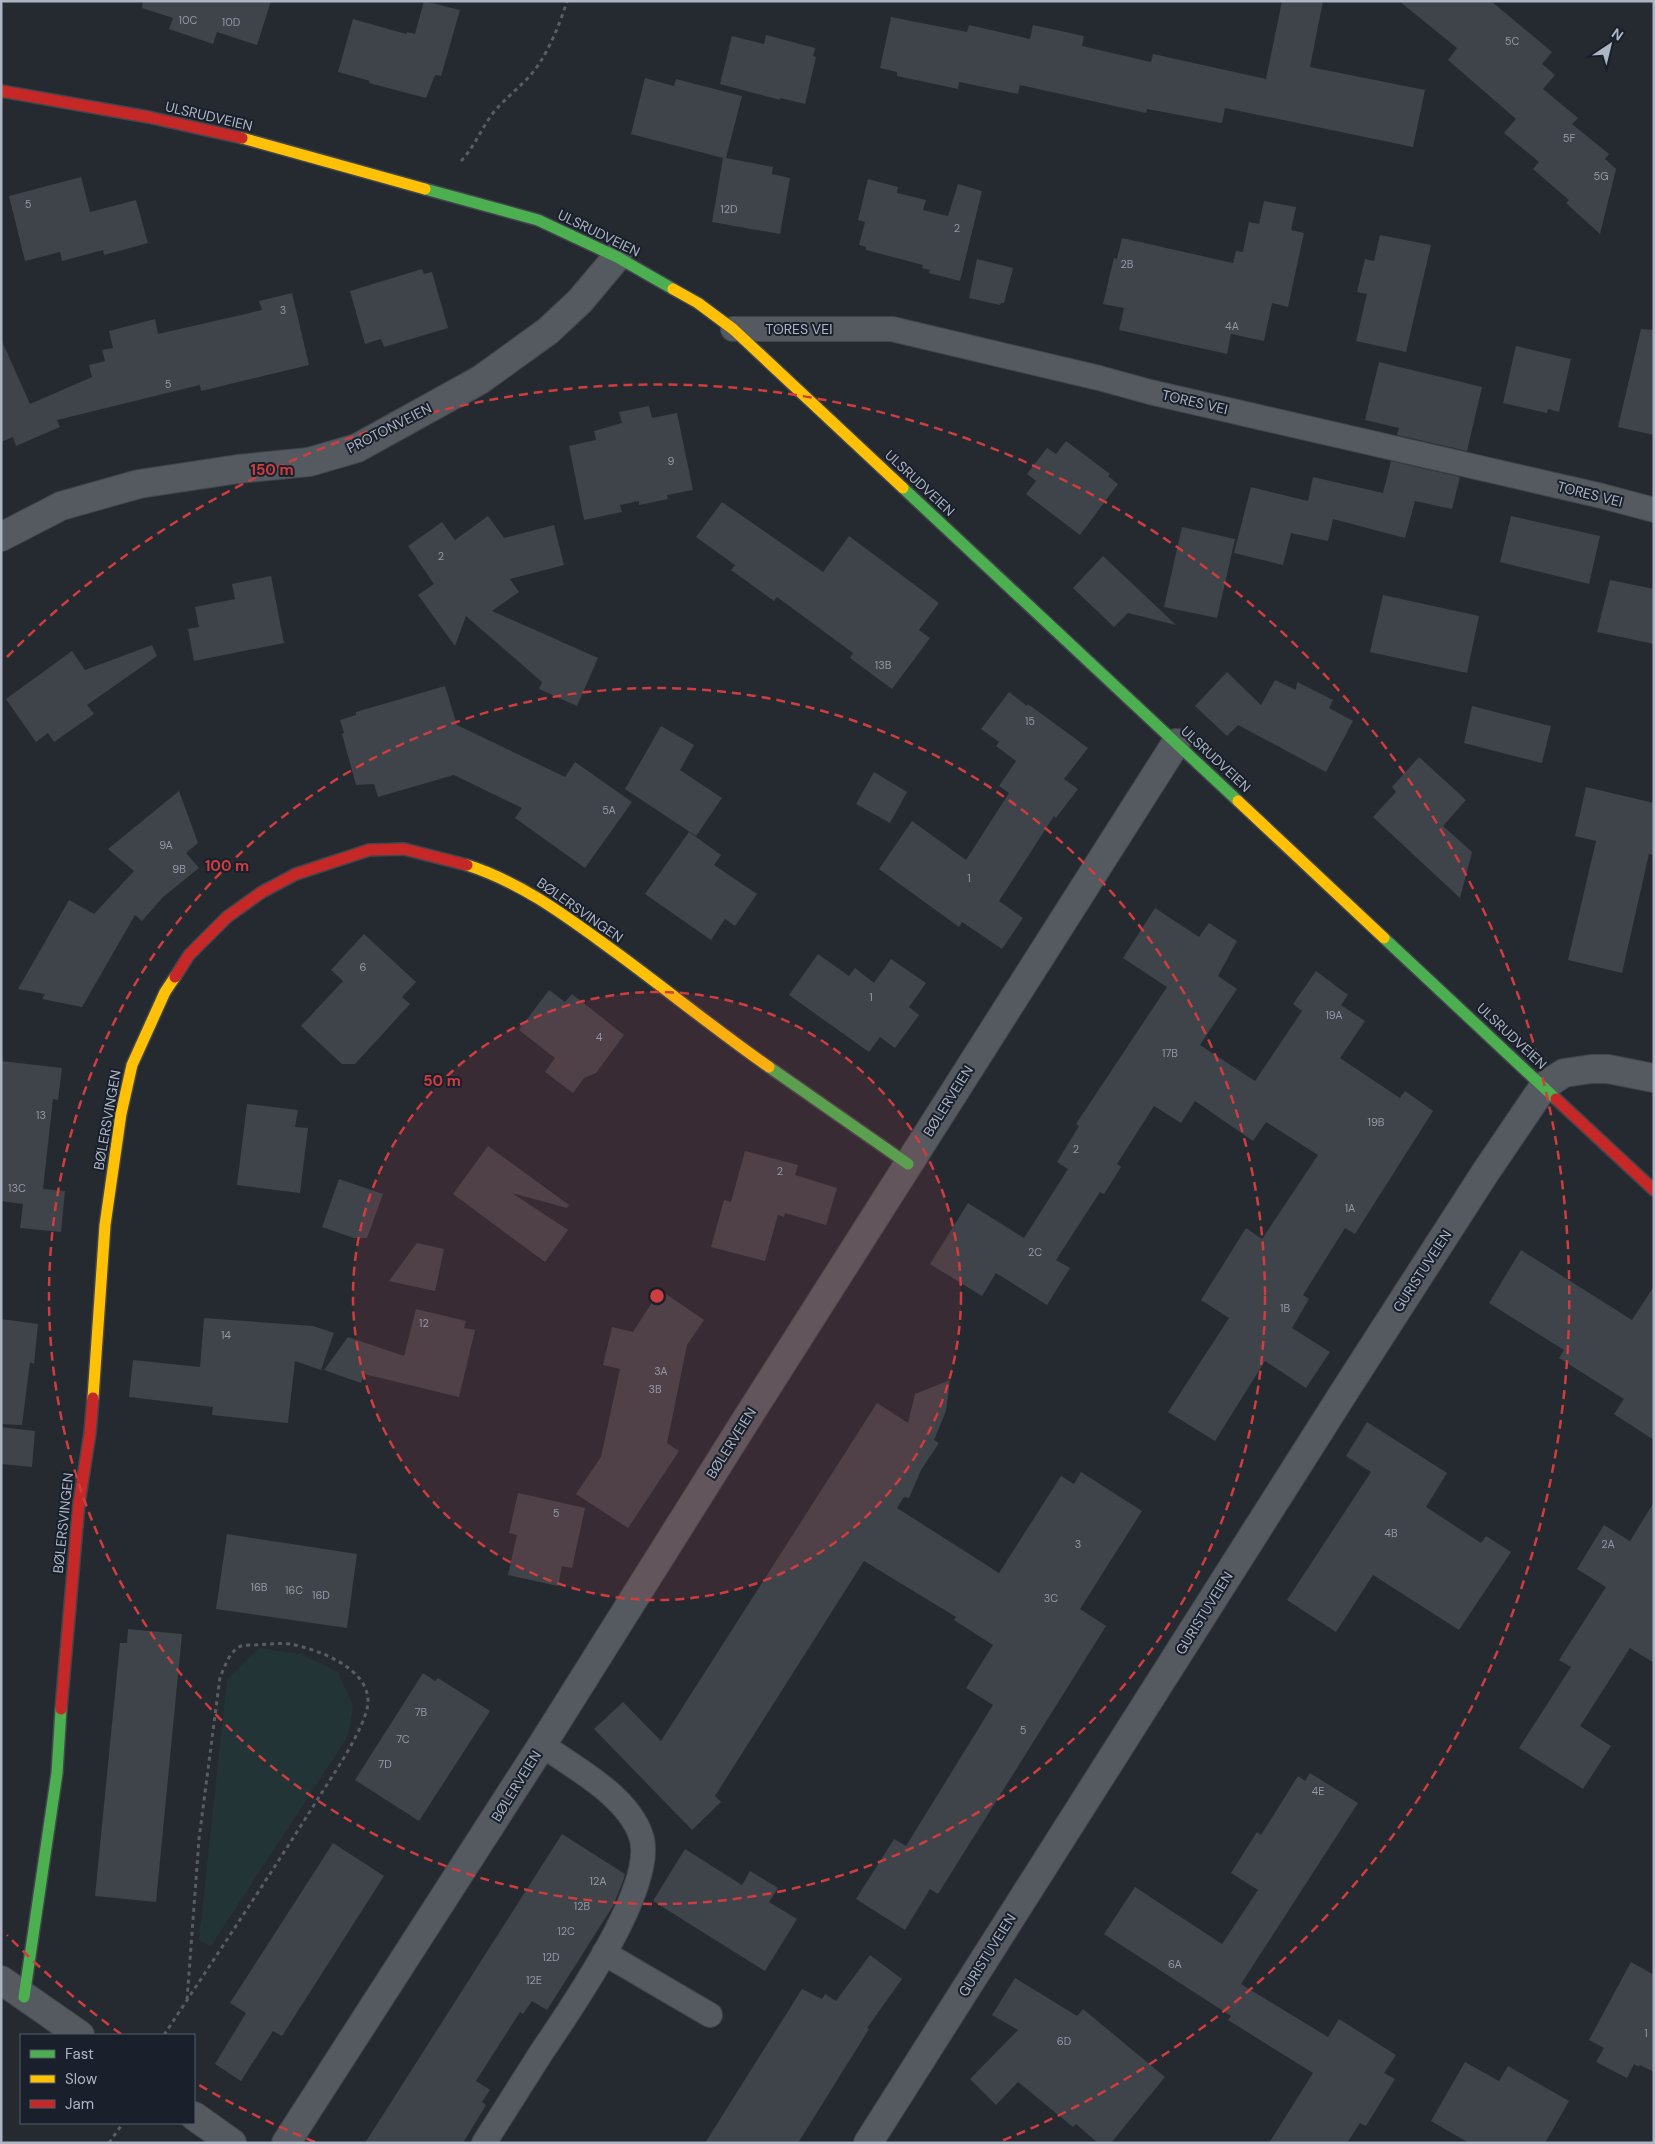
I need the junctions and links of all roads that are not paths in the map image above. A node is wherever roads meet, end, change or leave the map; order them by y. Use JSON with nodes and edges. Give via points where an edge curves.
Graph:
{"nodes":[{"id":1,"x":1,"y":91,"type":"edge"},
{"id":2,"x":617,"y":257,"type":"junction"},
{"id":3,"x":733,"y":329,"type":"junction"},
{"id":4,"x":1654,"y":510,"type":"edge"},
{"id":5,"x":1,"y":537,"type":"edge"},
{"id":6,"x":1176,"y":743,"type":"junction"},
{"id":7,"x":1654,"y":1078,"type":"edge"},
{"id":8,"x":1544,"y":1086,"type":"junction"},
{"id":9,"x":908,"y":1164,"type":"junction"},
{"id":10,"x":1654,"y":1190,"type":"edge"},
{"id":11,"x":542,"y":1745,"type":"junction"},
{"id":12,"x":604,"y":1953,"type":"junction"},
{"id":13,"x":1,"y":1980,"type":"edge"},
{"id":14,"x":24,"y":1996,"type":"junction"},
{"id":15,"x":710,"y":2014,"type":"dead end"},
{"id":16,"x":79,"y":2034,"type":"edge"},
{"id":17,"x":195,"y":2117,"type":"edge"},
{"id":18,"x":232,"y":2143,"type":"edge"},
{"id":19,"x":286,"y":2143,"type":"edge"},
{"id":20,"x":484,"y":2143,"type":"edge"},
{"id":21,"x":868,"y":2143,"type":"edge"}],
"edges":[{"from":1,"to":2,"type":"street","name":"ULSRUDVEIEN","via":[[232,135],[538,220]]},
{"from":2,"to":3,"type":"street","name":"ULSRUDVEIEN","via":[[698,303]]},
{"from":2,"to":5,"type":"street","name":"PROTONVEIEN","via":[[580,301],[548,331],[480,380],[357,448],[309,462],[139,484],[61,506]]},
{"from":3,"to":4,"type":"lane","name":"TORES VEI","via":[[892,329]]},
{"from":3,"to":6,"type":"street","name":"ULSRUDVEIEN"},
{"from":6,"to":8,"type":"street","name":"ULSRUDVEIEN"},
{"from":6,"to":9,"type":"street","name":"BØLERVEIEN"},
{"from":7,"to":8,"type":"street","via":[[1591,1069],[1564,1073]]},
{"from":8,"to":10,"type":"street","name":"ULSRUDVEIEN"},
{"from":8,"to":21,"type":"street","name":"GURISTUVEIEN","via":[[1346,1389]]},
{"from":9,"to":11,"type":"street","name":"BØLERVEIEN"},
{"from":9,"to":14,"type":"street","name":"BØLERSVINGEN","via":[[721,1033],[553,906],[525,889],[469,865],[404,849],[369,850],[296,874],[262,892],[227,917],[189,955],[165,992],[132,1065],[121,1114],[105,1225],[90,1433],[79,1504],[57,1772]]},
{"from":11,"to":12,"type":"lane","via":[[599,1784],[619,1802],[642,1837],[644,1858],[627,1911]]},
{"from":11,"to":19,"type":"street","name":"BØLERVEIEN"},
{"from":12,"to":15,"type":"lane"},
{"from":12,"to":20,"type":"lane"},
{"from":13,"to":14,"type":"street"},
{"from":14,"to":16,"type":"street"},
{"from":17,"to":18,"type":"street"}]}
